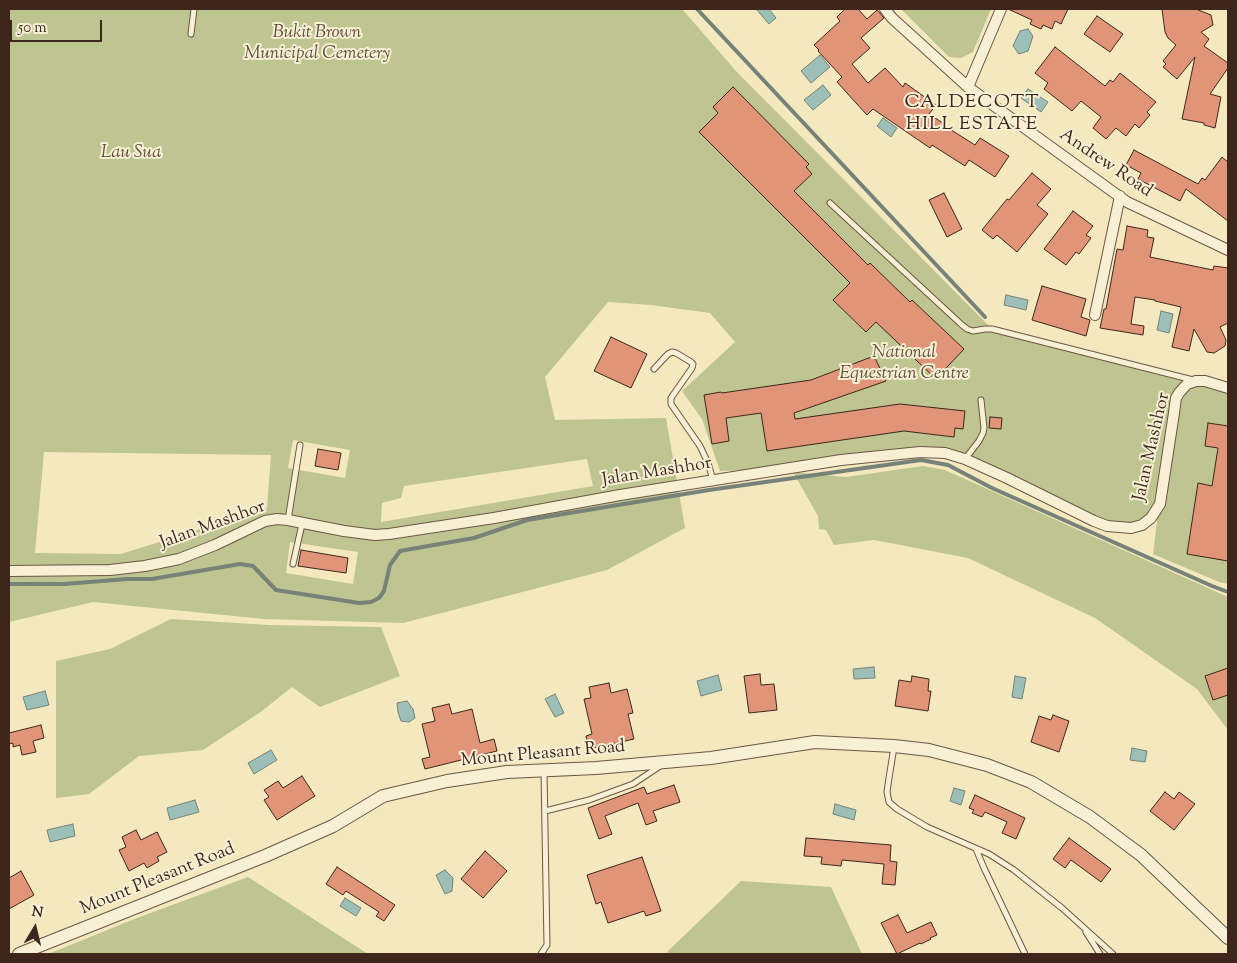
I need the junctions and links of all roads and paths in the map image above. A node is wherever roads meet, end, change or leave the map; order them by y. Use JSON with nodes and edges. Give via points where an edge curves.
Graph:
{"nodes":[{"id":1,"x":194,"y":9,"type":"edge"},
{"id":2,"x":885,"y":9,"type":"edge"},
{"id":3,"x":1001,"y":9,"type":"edge"},
{"id":4,"x":191,"y":34,"type":"dead end"},
{"id":5,"x":968,"y":87,"type":"junction"},
{"id":6,"x":1120,"y":196,"type":"junction"},
{"id":7,"x":830,"y":203,"type":"dead end"},
{"id":8,"x":1228,"y":250,"type":"edge"},
{"id":9,"x":1095,"y":315,"type":"dead end"},
{"id":10,"x":654,"y":369,"type":"dead end"},
{"id":11,"x":1196,"y":381,"type":"junction"},
{"id":12,"x":1228,"y":388,"type":"edge"},
{"id":13,"x":981,"y":400,"type":"dead end"},
{"id":14,"x":300,"y":445,"type":"dead end"},
{"id":15,"x":965,"y":459,"type":"junction"},
{"id":16,"x":713,"y":480,"type":"junction"},
{"id":17,"x":288,"y":520,"type":"junction"},
{"id":18,"x":302,"y":524,"type":"junction"},
{"id":19,"x":293,"y":564,"type":"dead end"},
{"id":20,"x":9,"y":571,"type":"edge"},
{"id":21,"x":894,"y":746,"type":"junction"},
{"id":22,"x":664,"y":762,"type":"junction"},
{"id":23,"x":544,"y":770,"type":"junction"},
{"id":24,"x":544,"y":811,"type":"junction"},
{"id":25,"x":976,"y":849,"type":"junction"},
{"id":26,"x":1082,"y":926,"type":"junction"},
{"id":27,"x":1228,"y":938,"type":"edge"},
{"id":28,"x":19,"y":954,"type":"edge"},
{"id":29,"x":541,"y":954,"type":"edge"},
{"id":30,"x":1025,"y":954,"type":"edge"},
{"id":31,"x":1100,"y":954,"type":"edge"},
{"id":32,"x":1113,"y":954,"type":"edge"}],
"edges":[{"from":1,"to":4,"type":"lane"},
{"from":2,"to":5,"type":"street","name":"Andrew Road"},
{"from":3,"to":5,"type":"street"},
{"from":5,"to":6,"type":"street","name":"Andrew Road"},
{"from":6,"to":8,"type":"street","name":"Andrew Road"},
{"from":6,"to":9,"type":"street"},
{"from":7,"to":11,"type":"lane","name":"Jalan Mashhor","via":[[962,325],[973,331],[992,329]]},
{"from":10,"to":16,"type":"lane","via":[[672,352],[693,364],[671,398],[671,404],[700,446]]},
{"from":11,"to":12,"type":"street","name":"Jalan Mashhor"},
{"from":11,"to":15,"type":"street","name":"Jalan Mashhor","via":[[1182,388],[1176,398],[1160,504],[1142,525],[1131,528],[1106,526]]},
{"from":13,"to":15,"type":"lane","via":[[983,433]]},
{"from":14,"to":17,"type":"lane"},
{"from":15,"to":16,"type":"street","name":"Jalan Mashhor","via":[[945,453],[920,452],[840,460]]},
{"from":16,"to":18,"type":"street","name":"Jalan Mashhor","via":[[389,534]]},
{"from":17,"to":18,"type":"street","name":"Jalan Mashhor"},
{"from":17,"to":20,"type":"street","name":"Jalan Mashhor","via":[[265,521],[179,559],[145,566],[110,570]]},
{"from":18,"to":19,"type":"lane"},
{"from":21,"to":22,"type":"street","name":"Mount Pleasant Road","via":[[816,742]]},
{"from":21,"to":25,"type":"lane","via":[[888,778],[889,802],[927,827]]},
{"from":21,"to":27,"type":"street","name":"Mount Pleasant Road","via":[[929,750],[986,765],[1031,782],[1090,817],[1141,855]]},
{"from":22,"to":23,"type":"street","name":"Mount Pleasant Road"},
{"from":22,"to":24,"type":"lane","via":[[633,784],[589,800]]},
{"from":23,"to":24,"type":"lane"},
{"from":23,"to":28,"type":"street","name":"Mount Pleasant Road","via":[[447,781],[383,796],[333,826],[265,856]]},
{"from":24,"to":29,"type":"lane","via":[[547,945]]},
{"from":25,"to":26,"type":"lane","via":[[1014,870]]},
{"from":25,"to":30,"type":"lane"},
{"from":26,"to":31,"type":"lane"},
{"from":26,"to":32,"type":"lane"}]}
